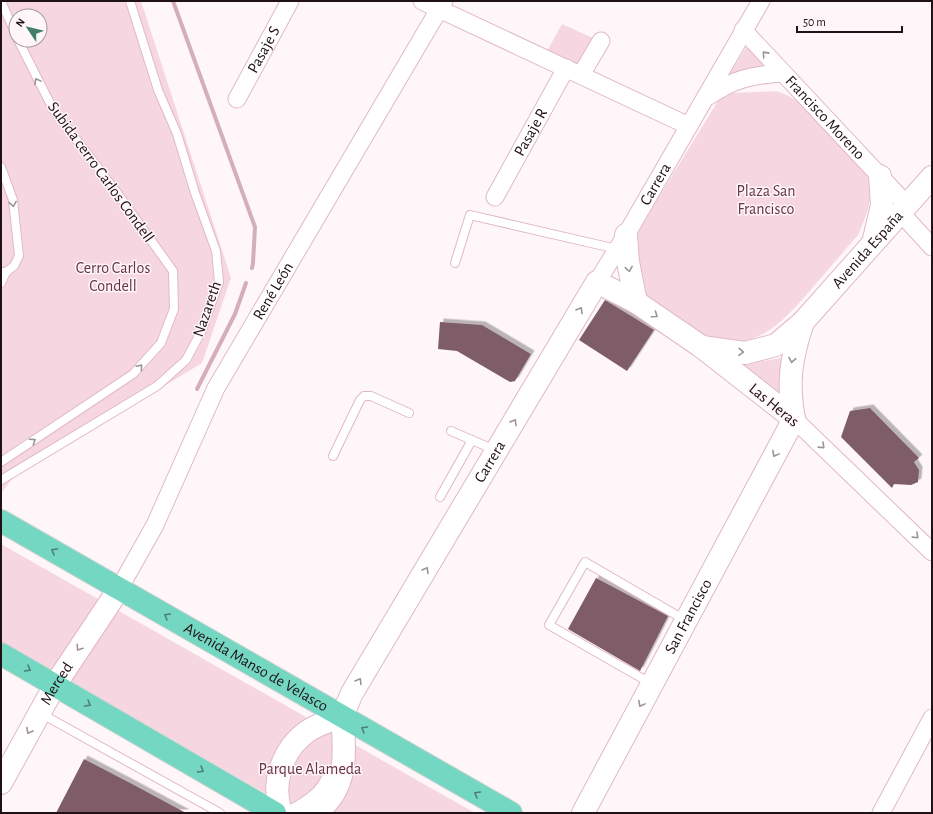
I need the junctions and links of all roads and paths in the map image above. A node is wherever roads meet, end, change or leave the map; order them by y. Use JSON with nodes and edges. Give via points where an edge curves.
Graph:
{"nodes":[{"id":1,"x":2,"y":1,"type":"edge"},
{"id":2,"x":130,"y":1,"type":"edge"},
{"id":3,"x":290,"y":1,"type":"edge"},
{"id":4,"x":422,"y":1,"type":"edge"},
{"id":5,"x":761,"y":1,"type":"edge"},
{"id":6,"x":442,"y":5,"type":"edge"},
{"id":7,"x":8,"y":16,"type":"edge"},
{"id":8,"x":743,"y":30,"type":"junction"},
{"id":9,"x":601,"y":41,"type":"dead end"},
{"id":10,"x":22,"y":48,"type":"edge"},
{"id":11,"x":566,"y":68,"type":"junction"},
{"id":12,"x":782,"y":73,"type":"junction"},
{"id":13,"x":581,"y":75,"type":"junction"},
{"id":14,"x":706,"y":97,"type":"junction"},
{"id":15,"x":237,"y":99,"type":"dead end"},
{"id":16,"x":689,"y":126,"type":"junction"},
{"id":17,"x":1,"y":167,"type":"edge"},
{"id":18,"x":880,"y":176,"type":"junction"},
{"id":19,"x":932,"y":177,"type":"edge"},
{"id":20,"x":495,"y":197,"type":"dead end"},
{"id":21,"x":903,"y":209,"type":"junction"},
{"id":22,"x":622,"y":242,"type":"junction"},
{"id":23,"x":872,"y":244,"type":"junction"},
{"id":24,"x":932,"y":247,"type":"edge"},
{"id":25,"x":455,"y":263,"type":"dead end"},
{"id":26,"x":3,"y":272,"type":"edge"},
{"id":27,"x":597,"y":282,"type":"junction"},
{"id":28,"x":1,"y":283,"type":"edge"},
{"id":29,"x":636,"y":302,"type":"junction"},
{"id":30,"x":803,"y":322,"type":"junction"},
{"id":31,"x":702,"y":348,"type":"junction"},
{"id":32,"x":409,"y":413,"type":"dead end"},
{"id":33,"x":794,"y":419,"type":"junction"},
{"id":34,"x":452,"y":431,"type":"dead end"},
{"id":35,"x":472,"y":440,"type":"junction"},
{"id":36,"x":496,"y":451,"type":"junction"},
{"id":37,"x":333,"y":456,"type":"dead end"},
{"id":38,"x":1,"y":462,"type":"edge"},
{"id":39,"x":1,"y":480,"type":"edge"},
{"id":40,"x":440,"y":497,"type":"dead end"},
{"id":41,"x":1,"y":521,"type":"edge"},
{"id":42,"x":932,"y":552,"type":"edge"},
{"id":43,"x":119,"y":589,"type":"junction"},
{"id":44,"x":686,"y":620,"type":"junction"},
{"id":45,"x":1,"y":654,"type":"edge"},
{"id":46,"x":652,"y":684,"type":"junction"},
{"id":47,"x":55,"y":685,"type":"junction"},
{"id":48,"x":39,"y":712,"type":"junction"},
{"id":49,"x":342,"y":716,"type":"junction"},
{"id":50,"x":932,"y":718,"type":"edge"},
{"id":51,"x":1,"y":783,"type":"edge"},
{"id":52,"x":220,"y":813,"type":"edge"},
{"id":53,"x":275,"y":813,"type":"edge"},
{"id":54,"x":281,"y":813,"type":"edge"},
{"id":55,"x":293,"y":813,"type":"edge"},
{"id":56,"x":314,"y":813,"type":"edge"},
{"id":57,"x":511,"y":813,"type":"edge"},
{"id":58,"x":583,"y":813,"type":"edge"},
{"id":59,"x":881,"y":813,"type":"edge"}],
"edges":[{"from":1,"to":7,"type":"lane"},
{"from":2,"to":39,"type":"lane","name":"Nazareth","via":[[158,90],[177,134],[216,251],[219,282],[201,332],[186,360],[163,381]]},
{"from":3,"to":15,"type":"street","name":"Pasaje S"},
{"from":4,"to":6,"type":"street"},
{"from":5,"to":8,"type":"street","name":"Carrera"},
{"from":6,"to":11,"type":"street"},
{"from":6,"to":43,"type":"street","name":"René León","via":[[216,388],[155,525]]},
{"from":12,"to":8,"type":"street","name":"Francisco Moreno","one_way":true},
{"from":8,"to":14,"type":"street","name":"Carrera"},
{"from":9,"to":13,"type":"street"},
{"from":38,"to":10,"type":"lane","name":"Subida cerro Carlos Condell","one_way":true,"via":[[133,374],[161,343],[174,309],[173,271],[53,109]]},
{"from":11,"to":13,"type":"street"},
{"from":11,"to":20,"type":"street","name":"Pasaje R"},
{"from":12,"to":14,"type":"street","name":"Carrera","via":[[758,74],[740,79],[726,84]]},
{"from":12,"to":18,"type":"street","name":"Francisco Moreno"},
{"from":13,"to":16,"type":"street"},
{"from":14,"to":16,"type":"street","name":"Carrera"},
{"from":16,"to":22,"type":"street","name":"Carrera"},
{"from":17,"to":26,"type":"lane","one_way":true,"via":[[13,200],[19,256],[14,266]]},
{"from":18,"to":21,"type":"street","name":"Francisco Moreno"},
{"from":18,"to":23,"type":"main road","via":[[882,205]]},
{"from":19,"to":21,"type":"main road","name":"Avenida España"},
{"from":21,"to":23,"type":"main road","name":"Avenida España"},
{"from":21,"to":24,"type":"street","name":"Francisco Moreno"},
{"from":22,"to":25,"type":"lane","via":[[470,215]]},
{"from":22,"to":27,"type":"street","name":"Carrera"},
{"from":22,"to":29,"type":"main road","one_way":true},
{"from":23,"to":30,"type":"main road","name":"Avenida España"},
{"from":26,"to":28,"type":"lane"},
{"from":27,"to":29,"type":"main road","name":"Las Heras"},
{"from":36,"to":27,"type":"main road","name":"Carrera","one_way":true},
{"from":29,"to":31,"type":"main road","name":"Las Heras","one_way":true},
{"from":31,"to":30,"type":"main road","name":"Avenida España","one_way":true,"via":[[745,353],[761,350],[776,345]]},
{"from":30,"to":33,"type":"main road","name":"Avenida España","one_way":true,"via":[[794,349],[790,375],[789,398]]},
{"from":31,"to":33,"type":"main road","name":"Las Heras"},
{"from":32,"to":37,"type":"lane","via":[[371,396],[364,396]]},
{"from":33,"to":42,"type":"street","name":"Las Heras","one_way":true},
{"from":33,"to":44,"type":"main road","name":"San Francisco","one_way":true},
{"from":34,"to":35,"type":"lane"},
{"from":35,"to":36,"type":"lane"},
{"from":35,"to":40,"type":"lane"},
{"from":49,"to":36,"type":"main road","name":"Carrera","one_way":true,"via":[[352,693]]},
{"from":43,"to":41,"type":"main road","name":"Avenida Manso de Velasco","one_way":true},
{"from":43,"to":47,"type":"main road","name":"Merced","one_way":true},
{"from":49,"to":43,"type":"main road","name":"Avenida Manso de Velasco","one_way":true},
{"from":44,"to":46,"type":"main road","name":"San Francisco"},
{"from":44,"to":46,"type":"lane","via":[[585,562],[549,625]]},
{"from":45,"to":47,"type":"main road","one_way":true},
{"from":46,"to":58,"type":"main road","name":"San Francisco","one_way":true},
{"from":47,"to":48,"type":"main road","name":"Merced"},
{"from":47,"to":53,"type":"main road","one_way":true},
{"from":48,"to":51,"type":"main road","name":"Merced","one_way":true},
{"from":48,"to":52,"type":"lane"},
{"from":49,"to":54,"type":"main road","via":[[309,730],[288,752],[277,783]]},
{"from":49,"to":56,"type":"main road","via":[[345,764],[338,784],[322,807]]},
{"from":57,"to":49,"type":"main road","name":"Avenida Manso de Velasco","one_way":true},
{"from":50,"to":59,"type":"street"},
{"from":55,"to":55,"type":"street","via":[[290,807],[281,802],[282,783],[287,768],[303,746],[317,734],[333,730],[336,734],[337,747],[335,766],[329,781],[311,803]]}]}
